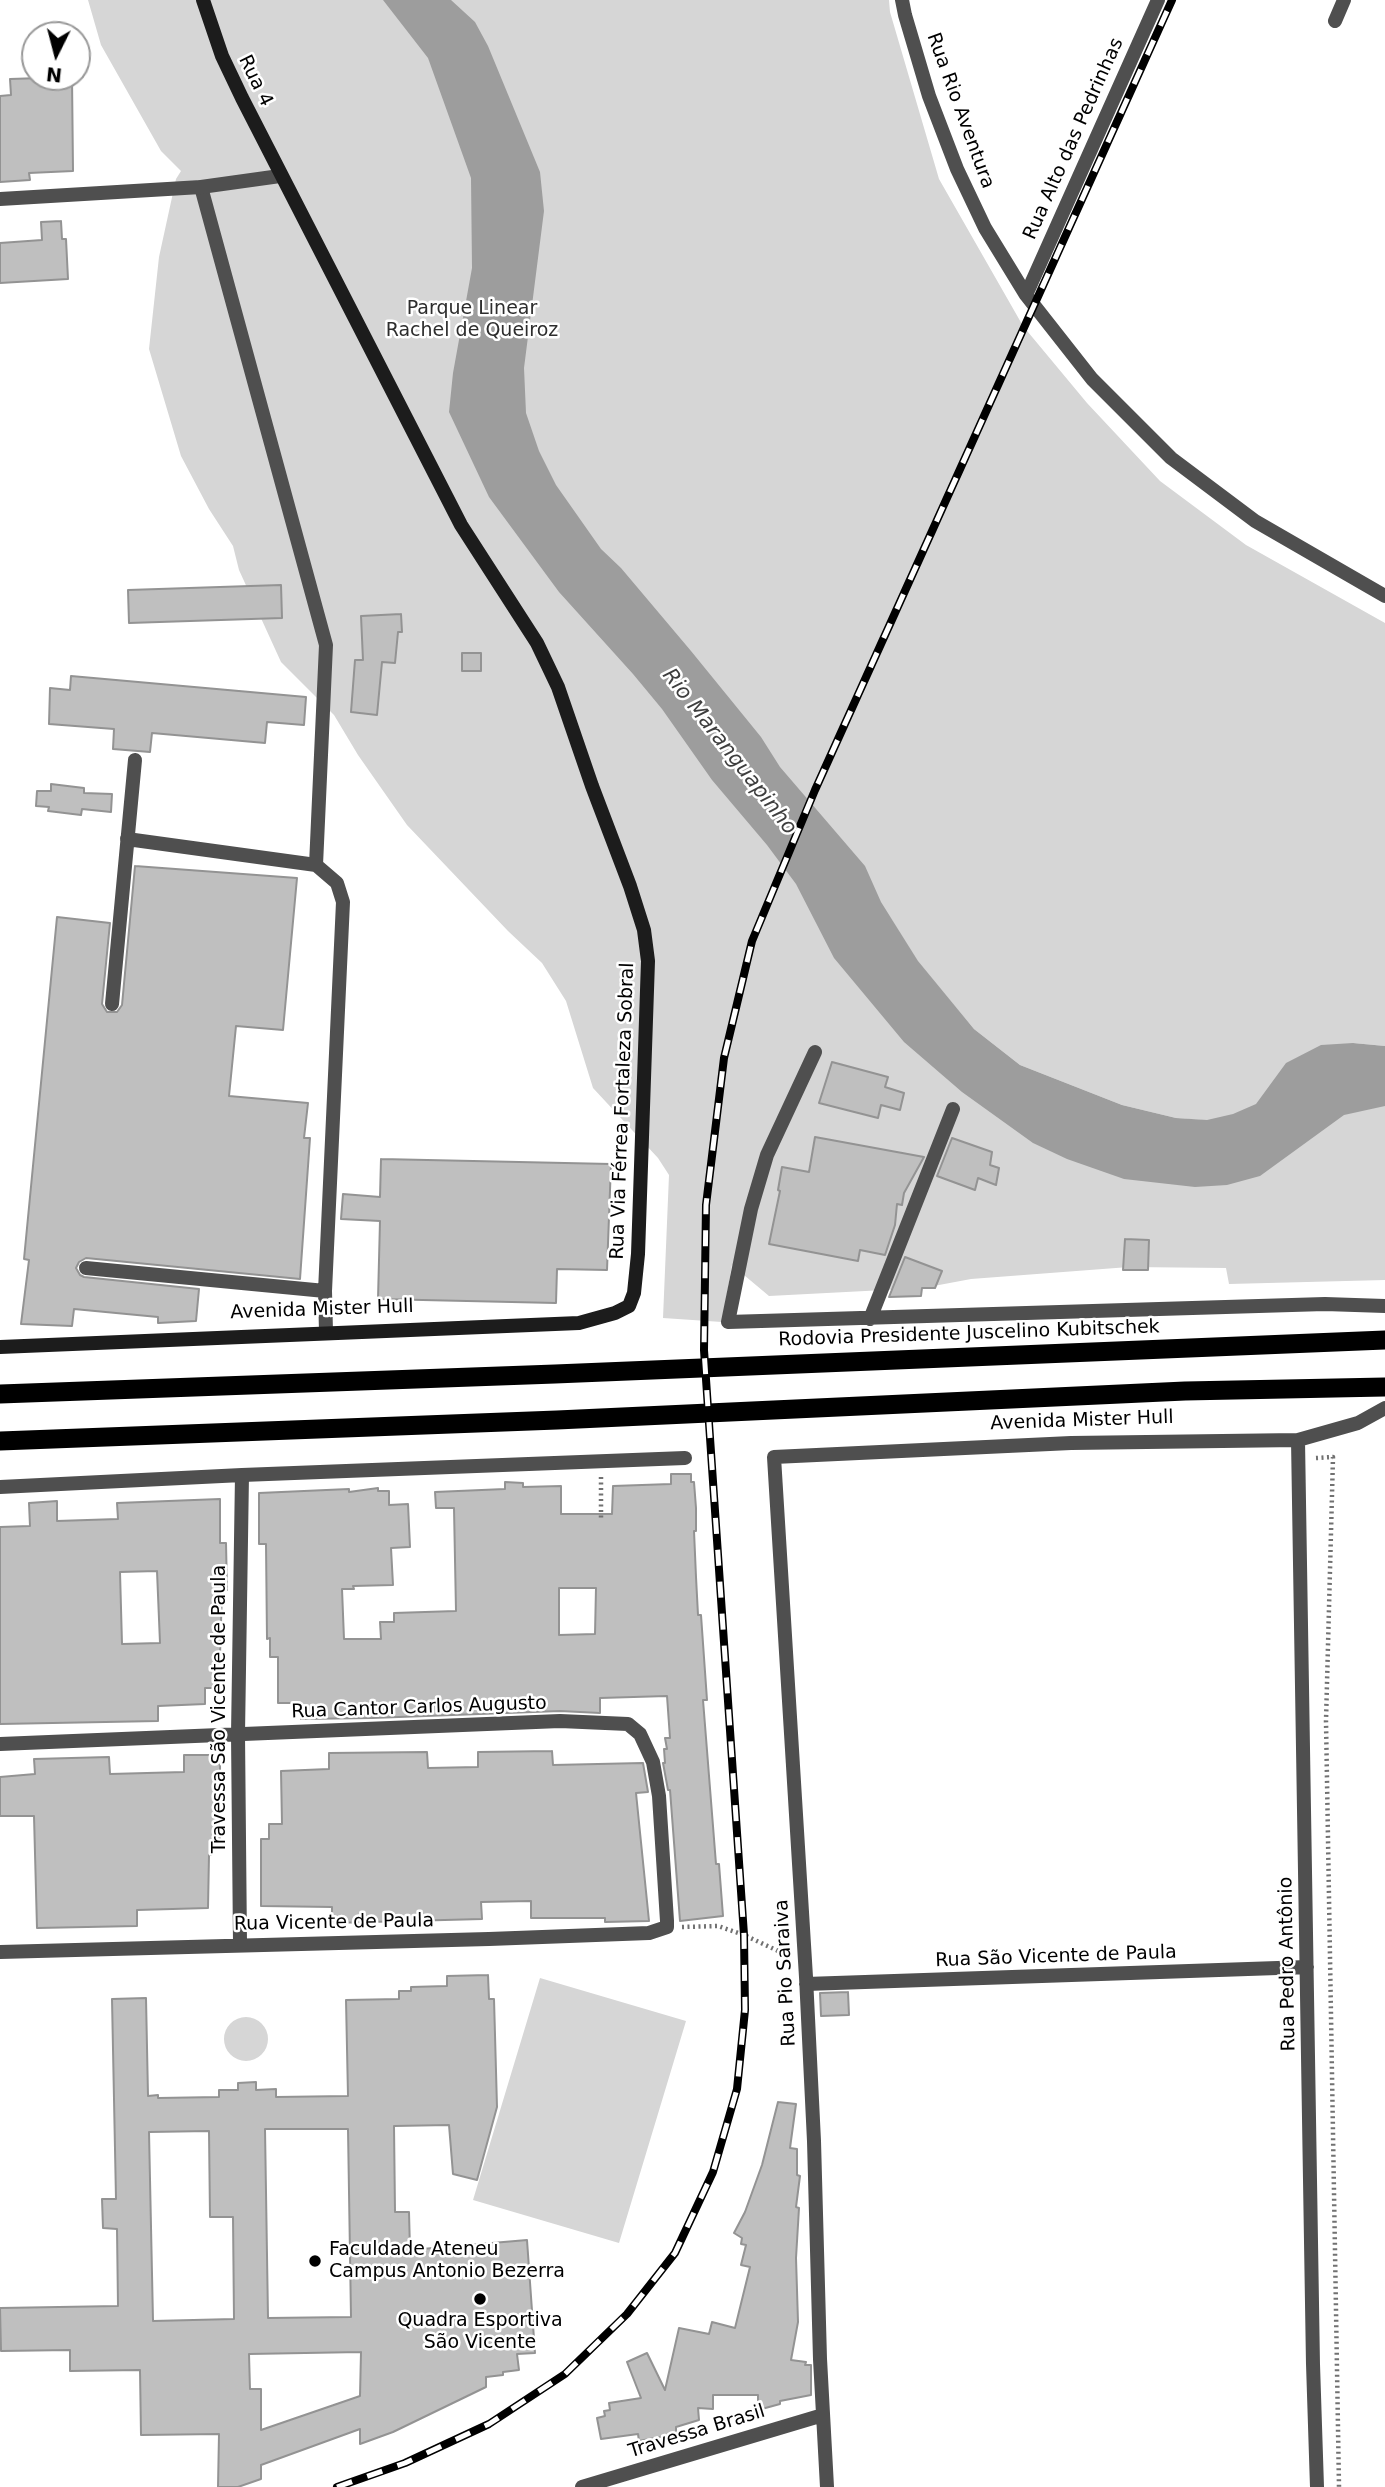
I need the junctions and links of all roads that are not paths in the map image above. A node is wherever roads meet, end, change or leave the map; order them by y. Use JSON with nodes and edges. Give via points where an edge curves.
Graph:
{"nodes":[{"id":1,"x":203,"y":0,"type":"edge"},
{"id":2,"x":902,"y":0,"type":"edge"},
{"id":3,"x":1158,"y":0,"type":"edge"},
{"id":4,"x":1344,"y":0,"type":"edge"},
{"id":5,"x":1335,"y":21,"type":"dead end"},
{"id":6,"x":280,"y":176,"type":"junction"},
{"id":7,"x":201,"y":187,"type":"junction"},
{"id":8,"x":0,"y":198,"type":"edge"},
{"id":9,"x":1026,"y":295,"type":"junction"},
{"id":10,"x":1385,"y":596,"type":"edge"},
{"id":11,"x":135,"y":760,"type":"dead end"},
{"id":12,"x":127,"y":839,"type":"junction"},
{"id":13,"x":316,"y":865,"type":"junction"},
{"id":14,"x":112,"y":1004,"type":"dead end"},
{"id":15,"x":815,"y":1052,"type":"dead end"},
{"id":16,"x":953,"y":1109,"type":"dead end"},
{"id":17,"x":86,"y":1268,"type":"dead end"},
{"id":18,"x":325,"y":1291,"type":"junction"},
{"id":19,"x":634,"y":1293,"type":"joint"},
{"id":20,"x":1385,"y":1306,"type":"edge"},
{"id":21,"x":870,"y":1319,"type":"junction"},
{"id":22,"x":326,"y":1332,"type":"junction"},
{"id":23,"x":1385,"y":1340,"type":"edge"},
{"id":24,"x":0,"y":1347,"type":"edge"},
{"id":25,"x":1385,"y":1387,"type":"edge"},
{"id":26,"x":0,"y":1394,"type":"edge"},
{"id":27,"x":1385,"y":1408,"type":"edge"},
{"id":28,"x":1297,"y":1440,"type":"junction"},
{"id":29,"x":0,"y":1441,"type":"edge"},
{"id":30,"x":774,"y":1457,"type":"joint"},
{"id":31,"x":685,"y":1458,"type":"dead end"},
{"id":32,"x":242,"y":1475,"type":"junction"},
{"id":33,"x":0,"y":1487,"type":"edge"},
{"id":34,"x":238,"y":1734,"type":"junction"},
{"id":35,"x":0,"y":1744,"type":"edge"},
{"id":36,"x":667,"y":1927,"type":"joint"},
{"id":37,"x":240,"y":1944,"type":"junction"},
{"id":38,"x":0,"y":1952,"type":"edge"},
{"id":39,"x":1307,"y":1967,"type":"junction"},
{"id":40,"x":806,"y":1984,"type":"junction"},
{"id":41,"x":823,"y":2415,"type":"junction"},
{"id":42,"x":582,"y":2487,"type":"edge"},
{"id":43,"x":827,"y":2487,"type":"edge"},
{"id":44,"x":1318,"y":2487,"type":"edge"}],
"edges":[{"from":1,"to":6,"type":"main road","name":"Rua 4","via":[[222,56]]},
{"from":2,"to":9,"type":"street","name":"Rua Rio Aventura","via":[[929,96],[957,169],[985,228]]},
{"from":3,"to":9,"type":"street","name":"Rua Alto das Pedrinhas"},
{"from":4,"to":5,"type":"street"},
{"from":6,"to":7,"type":"street"},
{"from":6,"to":19,"type":"main road","name":"Rua Via Férrea Fortaleza Sobral","via":[[461,525],[537,643],[558,687],[644,930],[648,999]]},
{"from":7,"to":8,"type":"street"},
{"from":7,"to":13,"type":"street","via":[[326,645]]},
{"from":9,"to":10,"type":"street","name":"Rua Rio Aventura","via":[[1092,379],[1171,458],[1255,521]]},
{"from":11,"to":12,"type":"street"},
{"from":12,"to":13,"type":"street"},
{"from":12,"to":14,"type":"street"},
{"from":13,"to":18,"type":"street","via":[[337,883],[343,902]]},
{"from":15,"to":21,"type":"street","via":[[766,1155],[728,1322]]},
{"from":16,"to":21,"type":"street"},
{"from":17,"to":18,"type":"street"},
{"from":18,"to":22,"type":"street"},
{"from":19,"to":22,"type":"main road","name":"Avenida Mister Hull","via":[[629,1306],[579,1323]]},
{"from":20,"to":21,"type":"street","via":[[1325,1304]]},
{"from":22,"to":24,"type":"main road","name":"Avenida Mister Hull"},
{"from":23,"to":26,"type":"highway","name":"Rodovia Presidente Juscelino Kubitschek"},
{"from":25,"to":29,"type":"highway","via":[[1185,1391]]},
{"from":27,"to":28,"type":"street","name":"Avenida Mister Hull","via":[[1358,1423]]},
{"from":28,"to":30,"type":"street","name":"Avenida Mister Hull","via":[[1071,1443]]},
{"from":28,"to":39,"type":"street","name":"Rua Pedro Antônio"},
{"from":30,"to":40,"type":"street","name":"Rua Pio Saraiva"},
{"from":31,"to":32,"type":"street"},
{"from":32,"to":33,"type":"street"},
{"from":32,"to":34,"type":"street","name":"Travessa São Vicente de Paula"},
{"from":34,"to":35,"type":"street","name":"Rua Cantor Carlos Augusto"},
{"from":34,"to":36,"type":"street","name":"Rua Cantor Carlos Augusto","via":[[560,1721],[628,1724],[640,1734],[653,1762]]},
{"from":34,"to":37,"type":"street","name":"Travessa São Vicente de Paula"},
{"from":36,"to":37,"type":"street","name":"Rua Vicente de Paula","via":[[649,1933],[489,1940]]},
{"from":37,"to":38,"type":"street","name":"Rua Vicente de Paula"},
{"from":39,"to":40,"type":"street","name":"Rua São Vicente de Paula"},
{"from":39,"to":44,"type":"street","name":"Rua Pedro Antônio"},
{"from":40,"to":41,"type":"street","name":"Rua Pio Saraiva"},
{"from":41,"to":42,"type":"street","name":"Travessa Brasil"},
{"from":41,"to":43,"type":"street","name":"Rua Pio Saraiva"}]}
